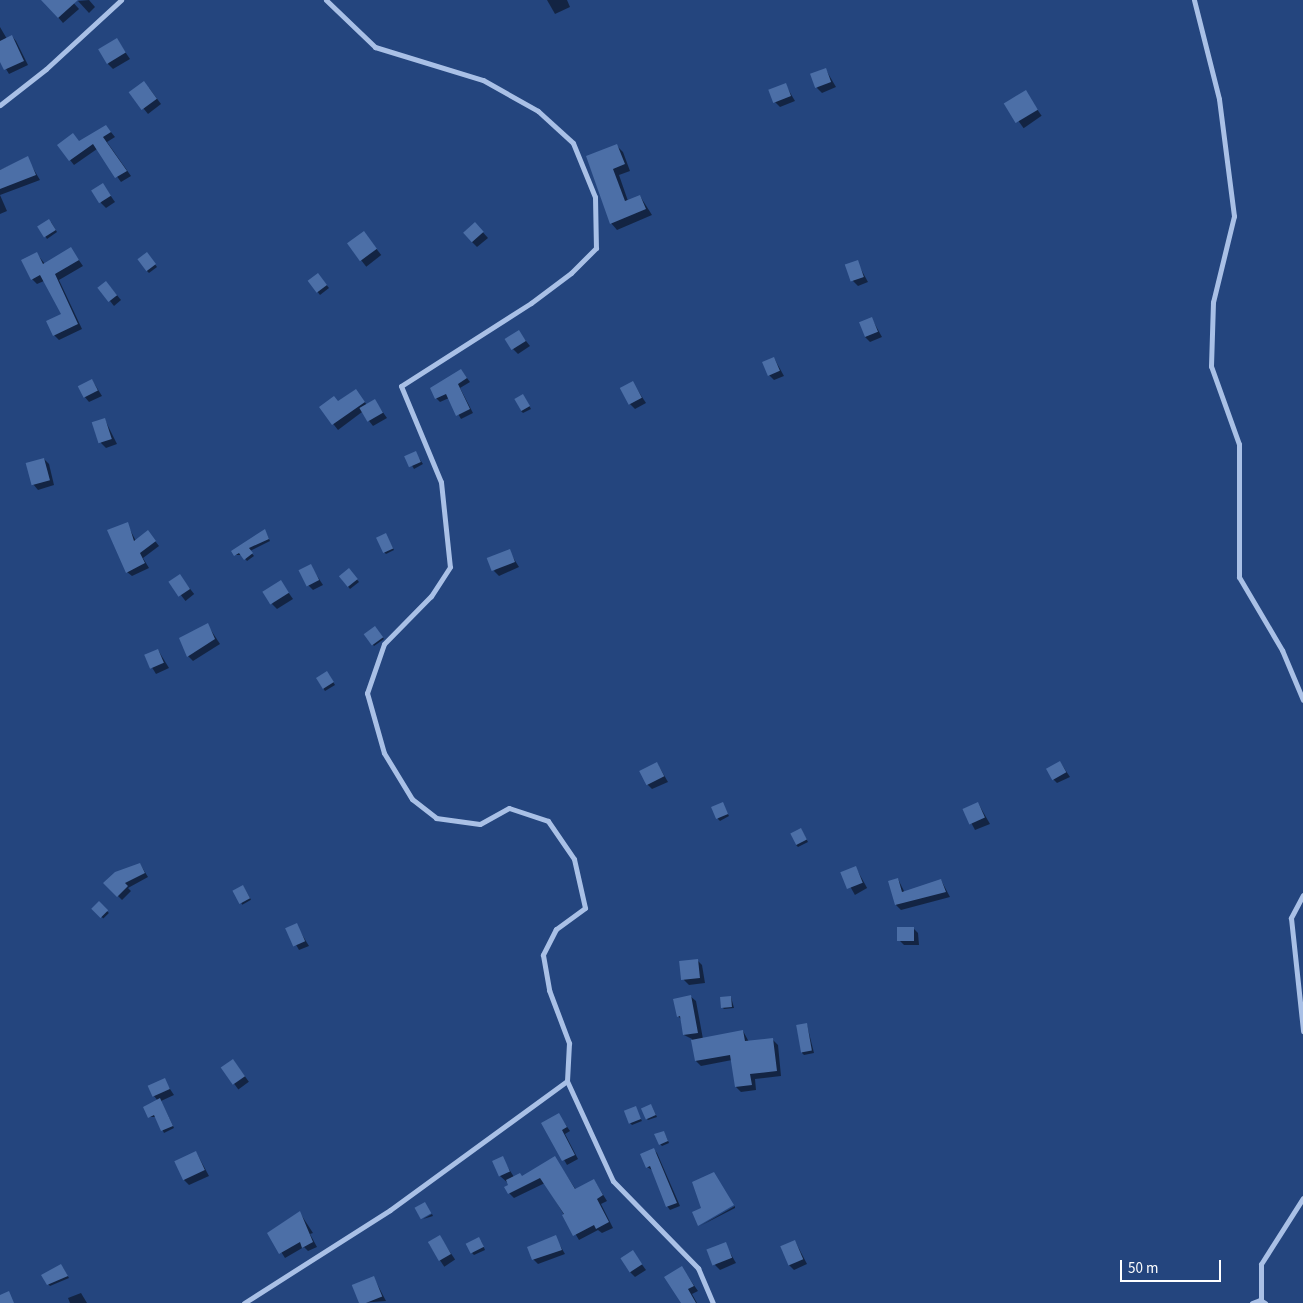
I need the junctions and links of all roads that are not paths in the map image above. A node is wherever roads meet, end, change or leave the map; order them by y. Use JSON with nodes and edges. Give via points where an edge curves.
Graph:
{"nodes":[{"id":1,"x":121,"y":0,"type":"edge"},
{"id":2,"x":326,"y":0,"type":"edge"},
{"id":3,"x":1194,"y":0,"type":"edge"},
{"id":4,"x":0,"y":105,"type":"edge"},
{"id":5,"x":1303,"y":700,"type":"edge"},
{"id":6,"x":1303,"y":894,"type":"edge"},
{"id":7,"x":1303,"y":1031,"type":"edge"},
{"id":8,"x":567,"y":1081,"type":"junction"},
{"id":9,"x":1303,"y":1198,"type":"edge"},
{"id":10,"x":1262,"y":1302,"type":"edge"},
{"id":11,"x":244,"y":1303,"type":"edge"},
{"id":12,"x":713,"y":1303,"type":"edge"},
{"id":13,"x":1252,"y":1303,"type":"edge"}],
"edges":[{"from":1,"to":4,"type":"street","via":[[46,69]]},
{"from":2,"to":8,"type":"street","via":[[375,47],[483,80],[538,111],[573,143],[595,197],[596,248],[571,273],[531,304],[401,386],[441,482],[450,566],[431,596],[384,644],[367,693],[384,753],[412,799],[436,818],[480,824],[509,808],[548,821],[574,859],[585,908],[556,929],[543,955],[549,990],[569,1043]]},
{"from":3,"to":5,"type":"street","via":[[1219,99],[1234,216],[1213,302],[1211,366],[1238,444],[1238,576],[1282,650]]},
{"from":6,"to":7,"type":"street","via":[[1291,918]]},
{"from":8,"to":11,"type":"street","via":[[390,1210]]},
{"from":8,"to":12,"type":"street","via":[[612,1181],[698,1268]]},
{"from":9,"to":10,"type":"street","via":[[1261,1264]]},
{"from":10,"to":13,"type":"street"}]}
